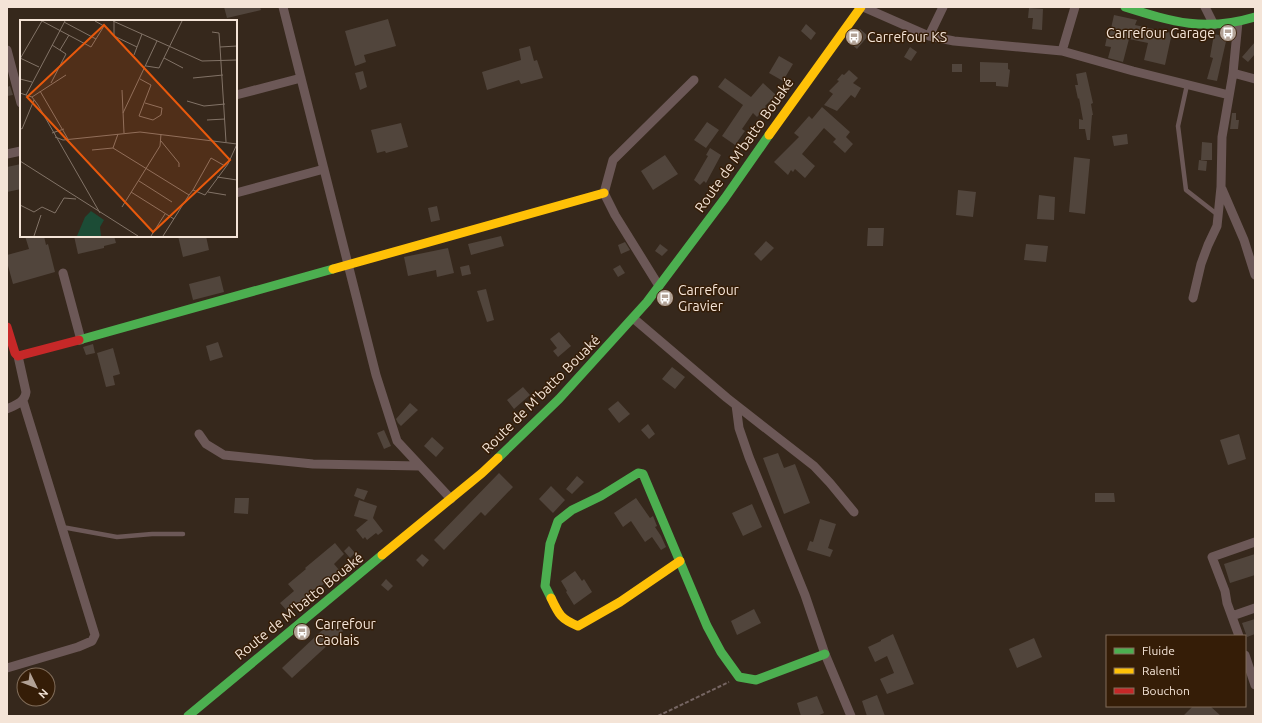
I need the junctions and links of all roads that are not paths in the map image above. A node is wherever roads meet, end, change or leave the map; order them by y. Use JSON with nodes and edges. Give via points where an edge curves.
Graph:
{"nodes":[{"id":1,"x":283,"y":7,"type":"edge"},
{"id":2,"x":862,"y":7,"type":"edge"},
{"id":3,"x":943,"y":7,"type":"edge"},
{"id":4,"x":1075,"y":7,"type":"edge"},
{"id":5,"x":1125,"y":7,"type":"edge"},
{"id":6,"x":1205,"y":7,"type":"edge"},
{"id":7,"x":1255,"y":17,"type":"edge"},
{"id":8,"x":1238,"y":22,"type":"junction"},
{"id":9,"x":1214,"y":25,"type":"junction"},
{"id":10,"x":929,"y":36,"type":"junction"},
{"id":11,"x":7,"y":50,"type":"edge"},
{"id":12,"x":1062,"y":51,"type":"junction"},
{"id":13,"x":1233,"y":73,"type":"junction"},
{"id":14,"x":301,"y":78,"type":"junction"},
{"id":15,"x":1255,"y":79,"type":"edge"},
{"id":16,"x":694,"y":80,"type":"dead end"},
{"id":17,"x":1187,"y":85,"type":"junction"},
{"id":18,"x":237,"y":95,"type":"edge"},
{"id":19,"x":1230,"y":95,"type":"junction"},
{"id":20,"x":20,"y":99,"type":"edge"},
{"id":21,"x":20,"y":151,"type":"edge"},
{"id":22,"x":7,"y":154,"type":"edge"},
{"id":23,"x":324,"y":169,"type":"junction"},
{"id":24,"x":1222,"y":187,"type":"junction"},
{"id":25,"x":237,"y":193,"type":"edge"},
{"id":26,"x":604,"y":193,"type":"junction"},
{"id":27,"x":1218,"y":215,"type":"junction"},
{"id":28,"x":348,"y":266,"type":"junction"},
{"id":29,"x":63,"y":273,"type":"dead end"},
{"id":30,"x":1255,"y":275,"type":"edge"},
{"id":31,"x":658,"y":286,"type":"junction"},
{"id":32,"x":1193,"y":298,"type":"dead end"},
{"id":33,"x":634,"y":318,"type":"junction"},
{"id":34,"x":7,"y":327,"type":"edge"},
{"id":35,"x":81,"y":340,"type":"junction"},
{"id":36,"x":18,"y":356,"type":"junction"},
{"id":37,"x":23,"y":401,"type":"junction"},
{"id":38,"x":736,"y":405,"type":"junction"},
{"id":39,"x":7,"y":409,"type":"edge"},
{"id":40,"x":199,"y":434,"type":"dead end"},
{"id":41,"x":420,"y":466,"type":"junction"},
{"id":42,"x":451,"y":499,"type":"junction"},
{"id":43,"x":854,"y":512,"type":"dead end"},
{"id":44,"x":62,"y":527,"type":"junction"},
{"id":45,"x":183,"y":534,"type":"dead end"},
{"id":46,"x":1255,"y":542,"type":"edge"},
{"id":47,"x":680,"y":561,"type":"junction"},
{"id":48,"x":1255,"y":608,"type":"edge"},
{"id":49,"x":1232,"y":616,"type":"junction"},
{"id":50,"x":1238,"y":635,"type":"edge"},
{"id":51,"x":825,"y":654,"type":"junction"},
{"id":52,"x":1246,"y":658,"type":"edge"},
{"id":53,"x":7,"y":668,"type":"edge"},
{"id":54,"x":1255,"y":685,"type":"edge"},
{"id":55,"x":188,"y":716,"type":"edge"},
{"id":56,"x":851,"y":716,"type":"edge"}],
"edges":[{"from":1,"to":14,"type":"street"},
{"from":2,"to":10,"type":"street"},
{"from":2,"to":31,"type":"street","name":"Route de M'batto Bouaké","via":[[725,198]]},
{"from":3,"to":10,"type":"street"},
{"from":4,"to":12,"type":"street"},
{"from":5,"to":9,"type":"street","via":[[1169,20]]},
{"from":6,"to":9,"type":"street"},
{"from":7,"to":8,"type":"street"},
{"from":8,"to":9,"type":"street"},
{"from":8,"to":13,"type":"street"},
{"from":10,"to":12,"type":"street","via":[[954,41]]},
{"from":11,"to":20,"type":"street"},
{"from":12,"to":17,"type":"street"},
{"from":13,"to":15,"type":"street"},
{"from":13,"to":19,"type":"street"},
{"from":14,"to":18,"type":"street"},
{"from":14,"to":23,"type":"street"},
{"from":16,"to":26,"type":"street","via":[[613,160]]},
{"from":17,"to":19,"type":"street"},
{"from":17,"to":27,"type":"lane","via":[[1178,126],[1186,190]]},
{"from":19,"to":24,"type":"street","via":[[1222,137]]},
{"from":21,"to":22,"type":"street"},
{"from":23,"to":25,"type":"street"},
{"from":23,"to":28,"type":"street"},
{"from":24,"to":27,"type":"street"},
{"from":24,"to":30,"type":"street"},
{"from":26,"to":28,"type":"street"},
{"from":26,"to":31,"type":"street"},
{"from":27,"to":32,"type":"street","via":[[1217,226],[1201,264]]},
{"from":28,"to":35,"type":"street"},
{"from":28,"to":41,"type":"street","via":[[396,441]]},
{"from":29,"to":35,"type":"street"},
{"from":31,"to":33,"type":"street","name":"Route de M'batto Bouaké"},
{"from":33,"to":38,"type":"street"},
{"from":33,"to":42,"type":"street","name":"Route de M'batto Bouaké","via":[[560,399]]},
{"from":34,"to":36,"type":"street"},
{"from":35,"to":36,"type":"street"},
{"from":36,"to":37,"type":"street","via":[[26,392]]},
{"from":37,"to":39,"type":"street"},
{"from":37,"to":44,"type":"street"},
{"from":38,"to":43,"type":"street","via":[[814,466]]},
{"from":38,"to":51,"type":"street","via":[[739,428],[749,457],[805,595]]},
{"from":40,"to":41,"type":"street","via":[[206,444],[224,455],[313,464]]},
{"from":41,"to":42,"type":"street"},
{"from":42,"to":55,"type":"street","name":"Route de M'batto Bouaké"},
{"from":44,"to":45,"type":"lane","via":[[117,537]]},
{"from":44,"to":53,"type":"street","via":[[95,635],[92,641],[78,647]]},
{"from":46,"to":49,"type":"street","via":[[1212,557]]},
{"from":47,"to":47,"type":"street","via":[[620,602],[578,626],[564,620],[545,586],[550,544],[558,521],[572,510],[638,473],[645,477]]},
{"from":47,"to":51,"type":"street","via":[[704,622],[728,664],[739,677],[756,680]]},
{"from":48,"to":49,"type":"street"},
{"from":49,"to":50,"type":"street"},
{"from":51,"to":56,"type":"street"},
{"from":52,"to":54,"type":"street"}]}
